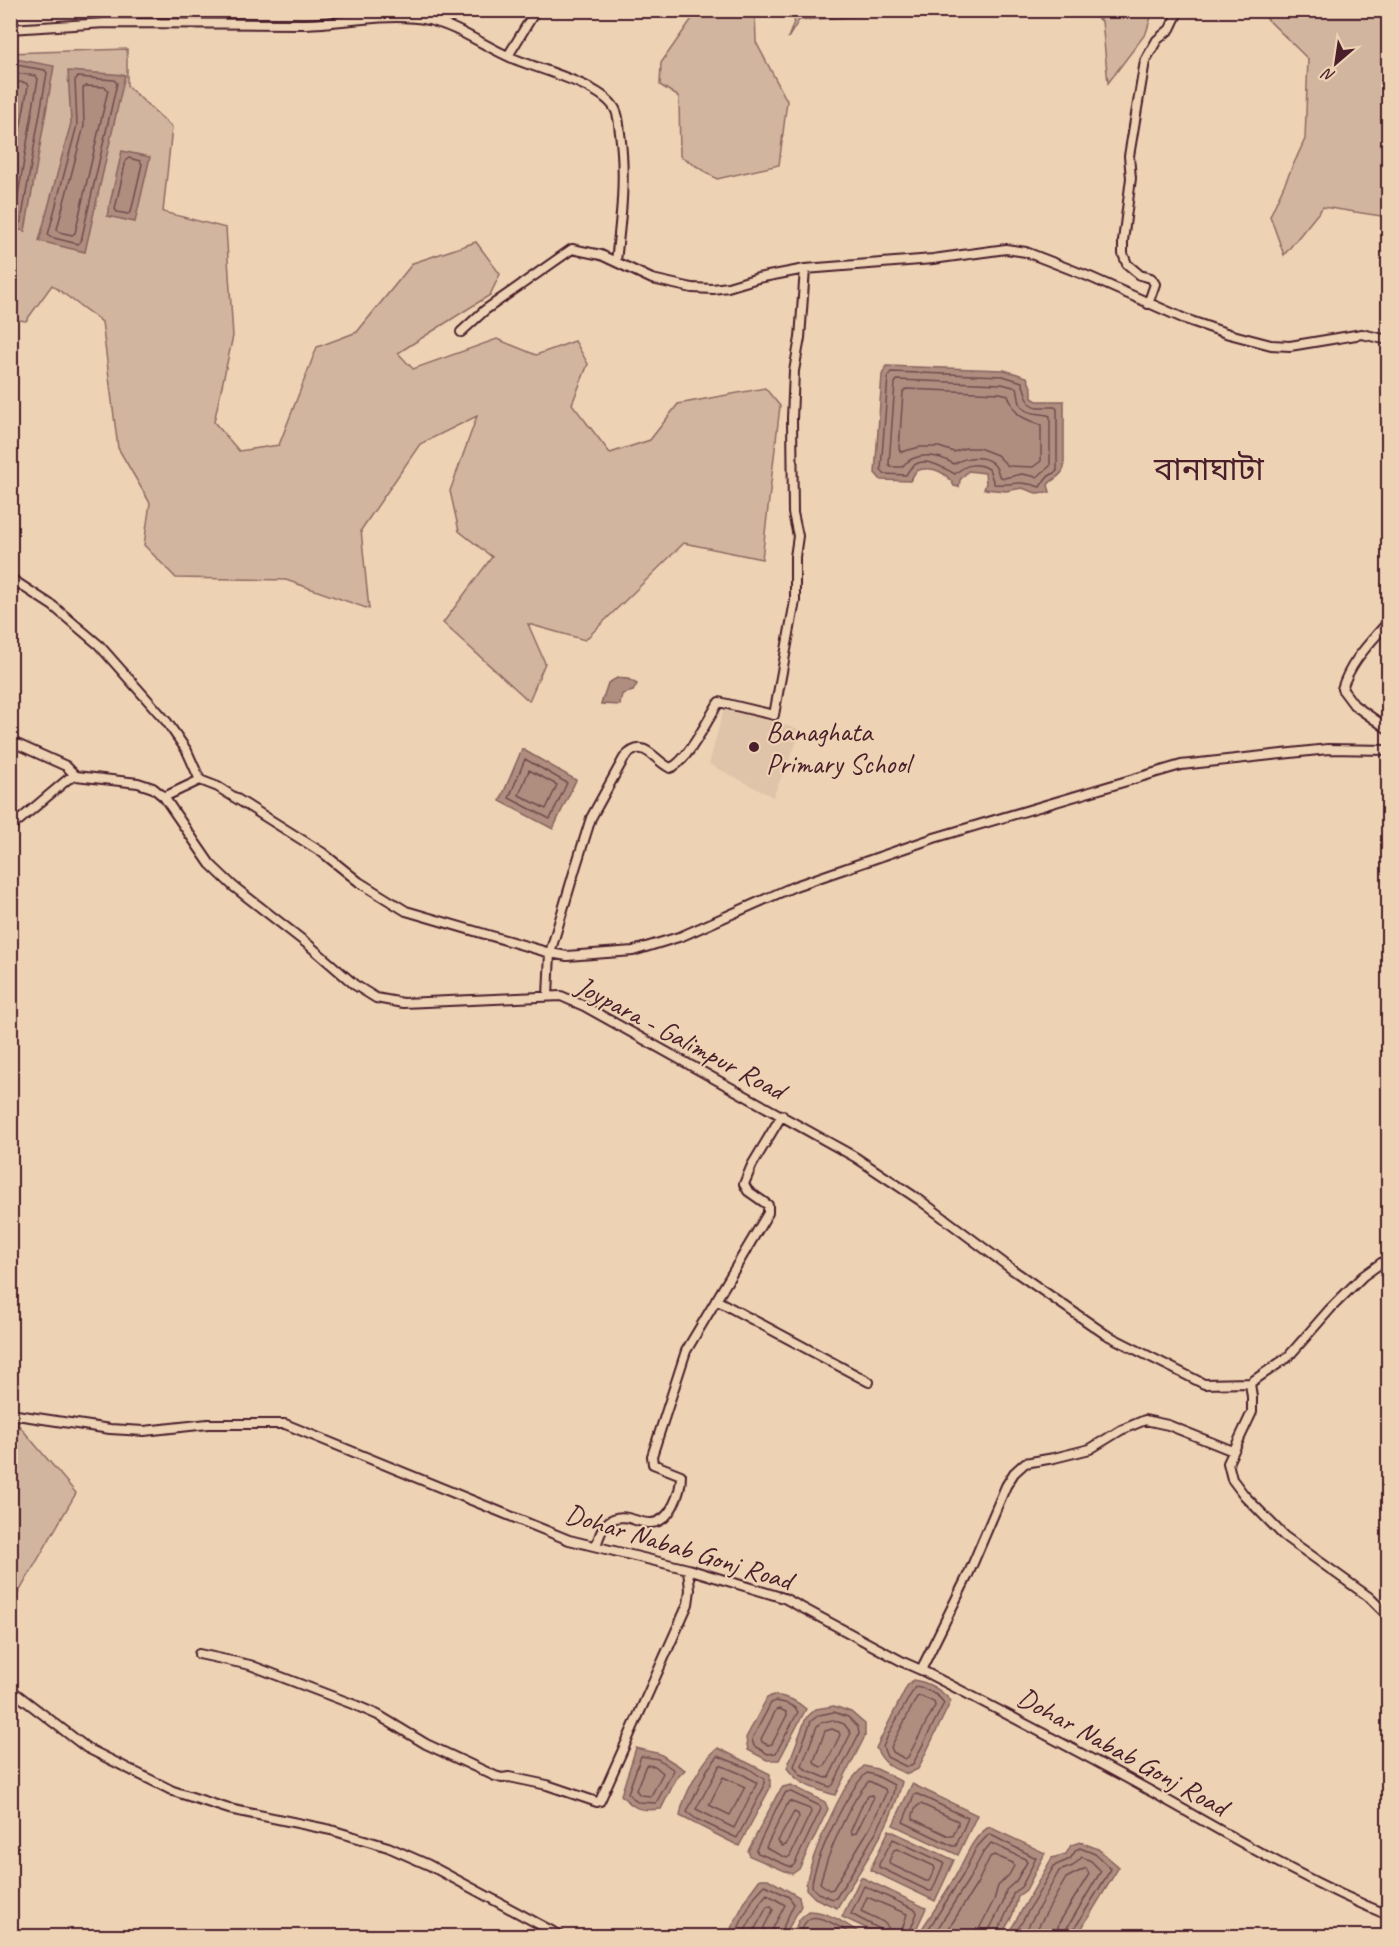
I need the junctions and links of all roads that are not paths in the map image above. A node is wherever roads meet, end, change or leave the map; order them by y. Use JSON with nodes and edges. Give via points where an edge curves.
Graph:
{"nodes":[{"id":1,"x":536,"y":10,"type":"edge"},
{"id":2,"x":1179,"y":10,"type":"edge"},
{"id":3,"x":10,"y":29,"type":"edge"},
{"id":4,"x":508,"y":56,"type":"junction"},
{"id":5,"x":616,"y":261,"type":"junction"},
{"id":6,"x":806,"y":269,"type":"junction"},
{"id":7,"x":1148,"y":304,"type":"junction"},
{"id":8,"x":461,"y":332,"type":"dead end"},
{"id":9,"x":1389,"y":340,"type":"edge"},
{"id":10,"x":10,"y":578,"type":"edge"},
{"id":11,"x":1389,"y":622,"type":"edge"},
{"id":12,"x":1389,"y":729,"type":"edge"},
{"id":13,"x":10,"y":741,"type":"edge"},
{"id":14,"x":1389,"y":750,"type":"edge"},
{"id":15,"x":76,"y":776,"type":"junction"},
{"id":16,"x":200,"y":780,"type":"junction"},
{"id":17,"x":164,"y":797,"type":"junction"},
{"id":18,"x":10,"y":828,"type":"edge"},
{"id":19,"x":549,"y":953,"type":"junction"},
{"id":20,"x":548,"y":996,"type":"junction"},
{"id":21,"x":782,"y":1115,"type":"junction"},
{"id":22,"x":1389,"y":1258,"type":"edge"},
{"id":23,"x":716,"y":1300,"type":"junction"},
{"id":24,"x":869,"y":1382,"type":"dead end"},
{"id":25,"x":1250,"y":1383,"type":"junction"},
{"id":26,"x":10,"y":1414,"type":"edge"},
{"id":27,"x":1233,"y":1451,"type":"junction"},
{"id":28,"x":596,"y":1546,"type":"junction"},
{"id":29,"x":688,"y":1569,"type":"junction"},
{"id":30,"x":1389,"y":1616,"type":"edge"},
{"id":31,"x":199,"y":1654,"type":"dead end"},
{"id":32,"x":921,"y":1670,"type":"junction"},
{"id":33,"x":10,"y":1689,"type":"edge"},
{"id":34,"x":1389,"y":1915,"type":"edge"},
{"id":35,"x":561,"y":1936,"type":"edge"}],
"edges":[{"from":1,"to":4,"type":"street"},
{"from":2,"to":7,"type":"street","via":[[1170,29],[1156,40],[1145,61],[1129,156],[1131,178],[1123,254],[1127,264],[1155,284]]},
{"from":3,"to":4,"type":"street","via":[[105,23],[305,24],[356,18],[408,18],[429,20],[477,38]]},
{"from":4,"to":5,"type":"street","via":[[585,86],[610,102],[616,112],[623,158]]},
{"from":5,"to":6,"type":"street","via":[[652,279],[712,289]]},
{"from":5,"to":8,"type":"street","via":[[572,249],[485,310]]},
{"from":6,"to":7,"type":"street","via":[[1006,249],[1026,252]]},
{"from":6,"to":19,"type":"street","via":[[792,419],[793,513],[798,536],[795,601],[774,715],[719,702],[675,766],[670,768],[639,748],[624,758],[591,818]]},
{"from":7,"to":9,"type":"street","via":[[1271,345],[1290,346],[1362,334]]},
{"from":10,"to":16,"type":"street","via":[[53,606],[99,645],[167,722],[187,751]]},
{"from":11,"to":12,"type":"street","via":[[1354,662],[1342,688],[1354,705]]},
{"from":13,"to":15,"type":"street","via":[[66,766]]},
{"from":14,"to":19,"type":"street","via":[[1328,749],[1181,765],[934,838],[795,886],[682,936],[633,951],[567,956]]},
{"from":15,"to":17,"type":"street","name":"Joypara - Galimpur Road","via":[[138,783]]},
{"from":15,"to":18,"type":"street"},
{"from":16,"to":17,"type":"street"},
{"from":16,"to":19,"type":"street","via":[[218,787],[323,853],[359,882],[406,911]]},
{"from":17,"to":20,"type":"street","name":"Joypara - Galimpur Road","via":[[210,864],[233,886],[375,998],[403,1003]]},
{"from":19,"to":20,"type":"street"},
{"from":20,"to":21,"type":"street","name":"Joypara - Galimpur Road","via":[[561,996],[584,1006]]},
{"from":21,"to":23,"type":"street","via":[[744,1184],[768,1205],[768,1213]]},
{"from":21,"to":25,"type":"street","name":"Joypara - Galimpur Road","via":[[855,1156],[1105,1334],[1204,1384]]},
{"from":22,"to":25,"type":"street","via":[[1363,1276],[1288,1357]]},
{"from":23,"to":24,"type":"street"},
{"from":23,"to":28,"type":"street","via":[[686,1351],[652,1456],[653,1464],[681,1475],[671,1510],[662,1520],[650,1524],[625,1517],[613,1519],[605,1525]]},
{"from":25,"to":27,"type":"street","via":[[1252,1412]]},
{"from":26,"to":28,"type":"street","name":"Dohar Nabab Gonj Road","via":[[144,1431],[237,1423],[285,1424],[569,1540]]},
{"from":27,"to":30,"type":"street","via":[[1228,1470],[1244,1495],[1284,1536]]},
{"from":27,"to":32,"type":"street","via":[[1145,1420],[1090,1449],[1025,1463],[1006,1486]]},
{"from":28,"to":29,"type":"street","name":"Dohar Nabab Gonj Road"},
{"from":29,"to":31,"type":"street","via":[[688,1604],[597,1802],[547,1785],[495,1776],[361,1708],[250,1665]]},
{"from":29,"to":32,"type":"street","name":"Dohar Nabab Gonj Road","via":[[784,1598]]},
{"from":32,"to":34,"type":"street","name":"Dohar Nabab Gonj Road","via":[[1084,1754],[1247,1845]]},
{"from":33,"to":35,"type":"street","via":[[87,1748],[173,1791],[230,1809],[331,1830],[388,1847]]}]}
